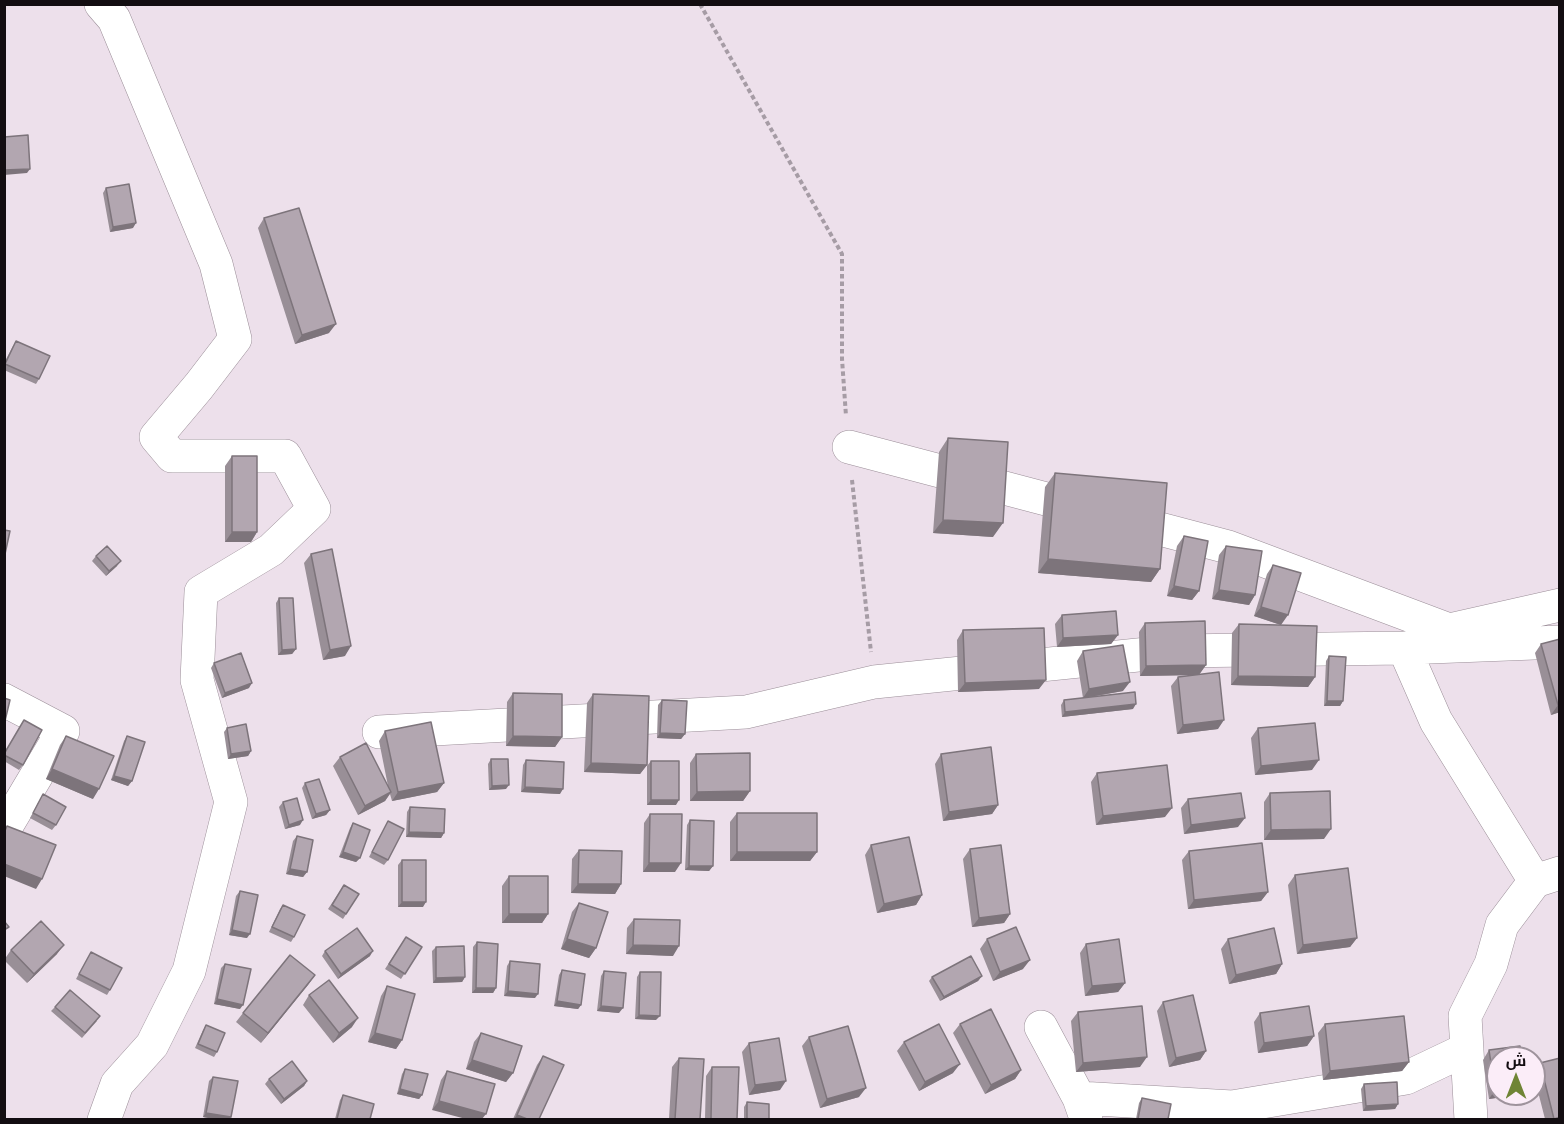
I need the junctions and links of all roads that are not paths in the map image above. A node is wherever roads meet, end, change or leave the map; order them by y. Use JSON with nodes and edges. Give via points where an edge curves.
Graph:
{"nodes":[{"id":1,"x":102,"y":4,"type":"edge"},
{"id":2,"x":849,"y":447,"type":"road end"},
{"id":3,"x":1560,"y":604,"type":"edge"},
{"id":4,"x":1560,"y":642,"type":"edge"},
{"id":5,"x":1404,"y":648,"type":"junction"},
{"id":6,"x":4,"y":700,"type":"edge"},
{"id":7,"x":379,"y":732,"type":"dead end"},
{"id":8,"x":4,"y":830,"type":"edge"},
{"id":9,"x":1547,"y":877,"type":"edge"},
{"id":10,"x":1041,"y":1027,"type":"dead end"},
{"id":11,"x":1467,"y":1049,"type":"junction"},
{"id":12,"x":1082,"y":1109,"type":"edge"},
{"id":13,"x":104,"y":1119,"type":"edge"},
{"id":14,"x":1472,"y":1119,"type":"edge"}],
"edges":[{"from":1,"to":13,"type":"street","via":[[114,19],[216,264],[235,339],[156,437],[172,456],[285,456],[314,509],[271,550],[201,592],[197,680],[231,802],[189,971],[152,1045],[117,1084]]},
{"from":2,"to":3,"type":"street","via":[[1228,547],[1449,630]]},
{"from":4,"to":5,"type":"street"},
{"from":5,"to":7,"type":"street","via":[[1177,651],[874,682],[746,712]]},
{"from":5,"to":9,"type":"street","via":[[1436,721]]},
{"from":6,"to":8,"type":"street","via":[[63,731]]},
{"from":9,"to":11,"type":"street","via":[[1502,925],[1491,964],[1465,1016]]},
{"from":10,"to":12,"type":"street"},
{"from":11,"to":12,"type":"street","via":[[1406,1078],[1232,1107]]},
{"from":11,"to":14,"type":"street"}]}
